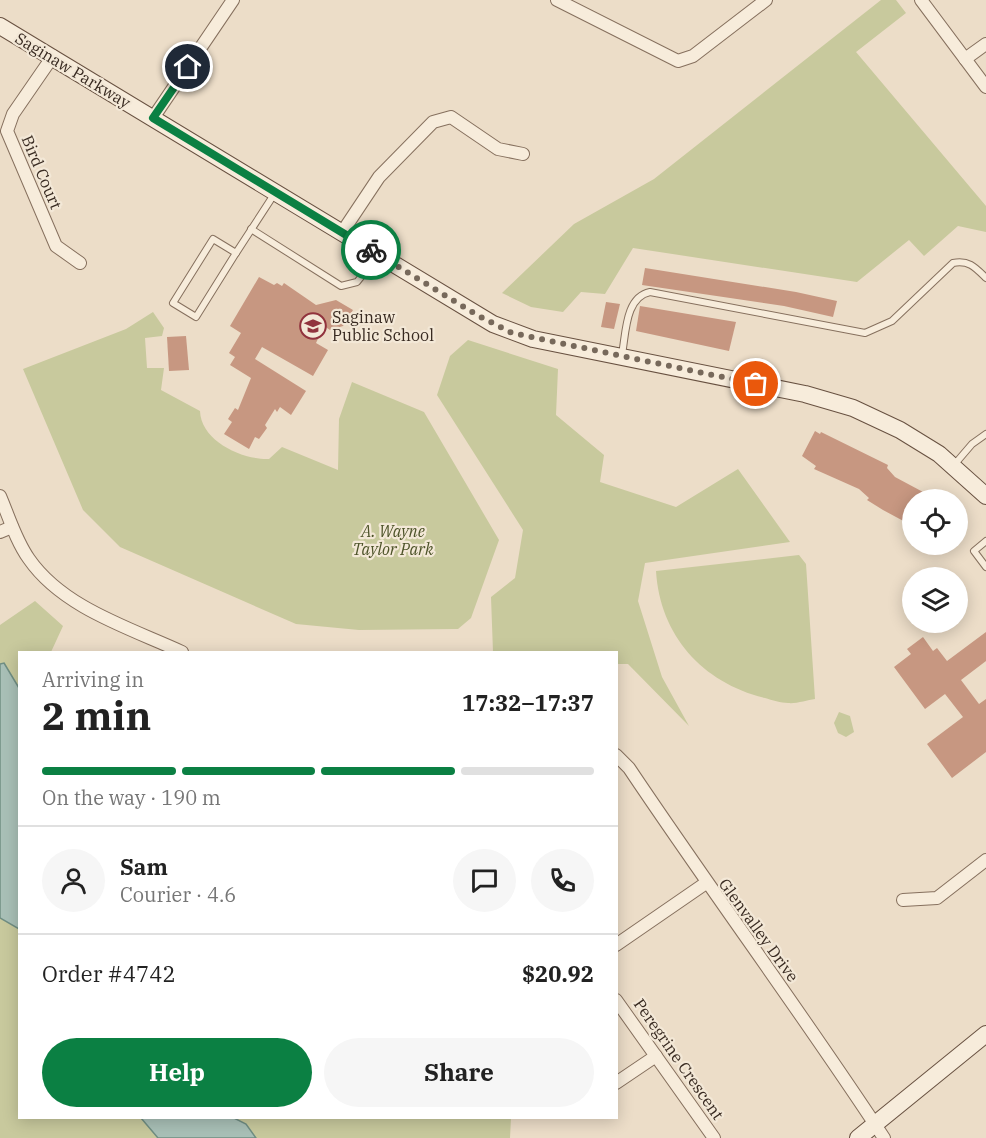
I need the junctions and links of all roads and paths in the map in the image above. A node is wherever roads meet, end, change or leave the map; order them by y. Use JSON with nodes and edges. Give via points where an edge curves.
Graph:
{"nodes":[{"id":1,"x":233,"y":0,"type":"edge"},
{"id":2,"x":557,"y":0,"type":"edge"},
{"id":3,"x":766,"y":0,"type":"edge"},
{"id":4,"x":921,"y":0,"type":"edge"},
{"id":5,"x":0,"y":26,"type":"edge"},
{"id":6,"x":986,"y":44,"type":"edge"},
{"id":7,"x":53,"y":56,"type":"junction"},
{"id":8,"x":965,"y":59,"type":"junction"},
{"id":9,"x":986,"y":87,"type":"edge"},
{"id":10,"x":153,"y":118,"type":"junction"},
{"id":11,"x":523,"y":154,"type":"dead end"},
{"id":12,"x":276,"y":192,"type":"junction"},
{"id":13,"x":251,"y":229,"type":"junction"},
{"id":14,"x":343,"y":231,"type":"junction"},
{"id":15,"x":236,"y":253,"type":"junction"},
{"id":16,"x":379,"y":255,"type":"junction"},
{"id":17,"x":80,"y":263,"type":"dead end"},
{"id":18,"x":986,"y":278,"type":"edge"},
{"id":19,"x":622,"y":357,"type":"junction"},
{"id":20,"x":986,"y":434,"type":"edge"},
{"id":21,"x":954,"y":466,"type":"junction"},
{"id":22,"x":0,"y":496,"type":"edge"},
{"id":23,"x":986,"y":496,"type":"edge"},
{"id":24,"x":12,"y":527,"type":"junction"},
{"id":25,"x":0,"y":532,"type":"edge"},
{"id":26,"x":986,"y":541,"type":"edge"},
{"id":27,"x":986,"y":567,"type":"edge"},
{"id":28,"x":180,"y":651,"type":"edge"},
{"id":29,"x":618,"y":757,"type":"edge"},
{"id":30,"x":986,"y":860,"type":"edge"},
{"id":31,"x":706,"y":883,"type":"junction"},
{"id":32,"x":903,"y":900,"type":"dead end"},
{"id":33,"x":618,"y":944,"type":"edge"},
{"id":34,"x":618,"y":1003,"type":"edge"},
{"id":35,"x":986,"y":1034,"type":"edge"},
{"id":36,"x":656,"y":1056,"type":"junction"},
{"id":37,"x":618,"y":1082,"type":"edge"},
{"id":38,"x":879,"y":1131,"type":"edge"},
{"id":39,"x":714,"y":1138,"type":"edge"},
{"id":40,"x":858,"y":1138,"type":"edge"}],
"edges":[{"from":1,"to":10,"type":"street"},
{"from":2,"to":3,"type":"street","via":[[678,61],[693,56]]},
{"from":4,"to":8,"type":"street"},
{"from":5,"to":7,"type":"street","name":"Saginaw Parkway"},
{"from":6,"to":8,"type":"street"},
{"from":7,"to":10,"type":"street","name":"Saginaw Parkway"},
{"from":7,"to":17,"type":"street","name":"Bird Court","via":[[13,114],[7,131],[56,246]]},
{"from":8,"to":9,"type":"street"},
{"from":10,"to":12,"type":"street","name":"Saginaw Parkway"},
{"from":11,"to":14,"type":"street","via":[[498,149],[452,117],[442,118],[433,122],[379,177]]},
{"from":12,"to":13,"type":"lane"},
{"from":12,"to":14,"type":"street","name":"Saginaw Parkway"},
{"from":13,"to":15,"type":"lane"},
{"from":13,"to":16,"type":"lane","via":[[341,286],[357,282]]},
{"from":14,"to":16,"type":"street","name":"Saginaw Parkway"},
{"from":15,"to":15,"type":"lane","via":[[213,239],[173,303],[196,317]]},
{"from":16,"to":19,"type":"street","name":"Saginaw Parkway","via":[[512,333]]},
{"from":18,"to":19,"type":"lane","via":[[973,265],[953,263],[892,321],[865,333],[643,293],[632,303]]},
{"from":19,"to":21,"type":"street","name":"Saginaw Parkway","via":[[830,400],[900,430]]},
{"from":20,"to":21,"type":"lane"},
{"from":21,"to":23,"type":"street","name":"Saginaw Parkway"},
{"from":22,"to":24,"type":"street"},
{"from":24,"to":25,"type":"street"},
{"from":24,"to":28,"type":"street","via":[[29,559],[60,591],[86,608]]},
{"from":26,"to":27,"type":"lane","via":[[974,551]]},
{"from":29,"to":31,"type":"street","name":"Glenvalley Drive"},
{"from":30,"to":32,"type":"street","via":[[937,898]]},
{"from":31,"to":33,"type":"street"},
{"from":31,"to":38,"type":"street","name":"Glenvalley Drive"},
{"from":34,"to":36,"type":"street","name":"Peregrine Crescent"},
{"from":35,"to":38,"type":"street"},
{"from":36,"to":37,"type":"street"},
{"from":36,"to":39,"type":"street","name":"Peregrine Crescent"},
{"from":38,"to":40,"type":"street"}]}
